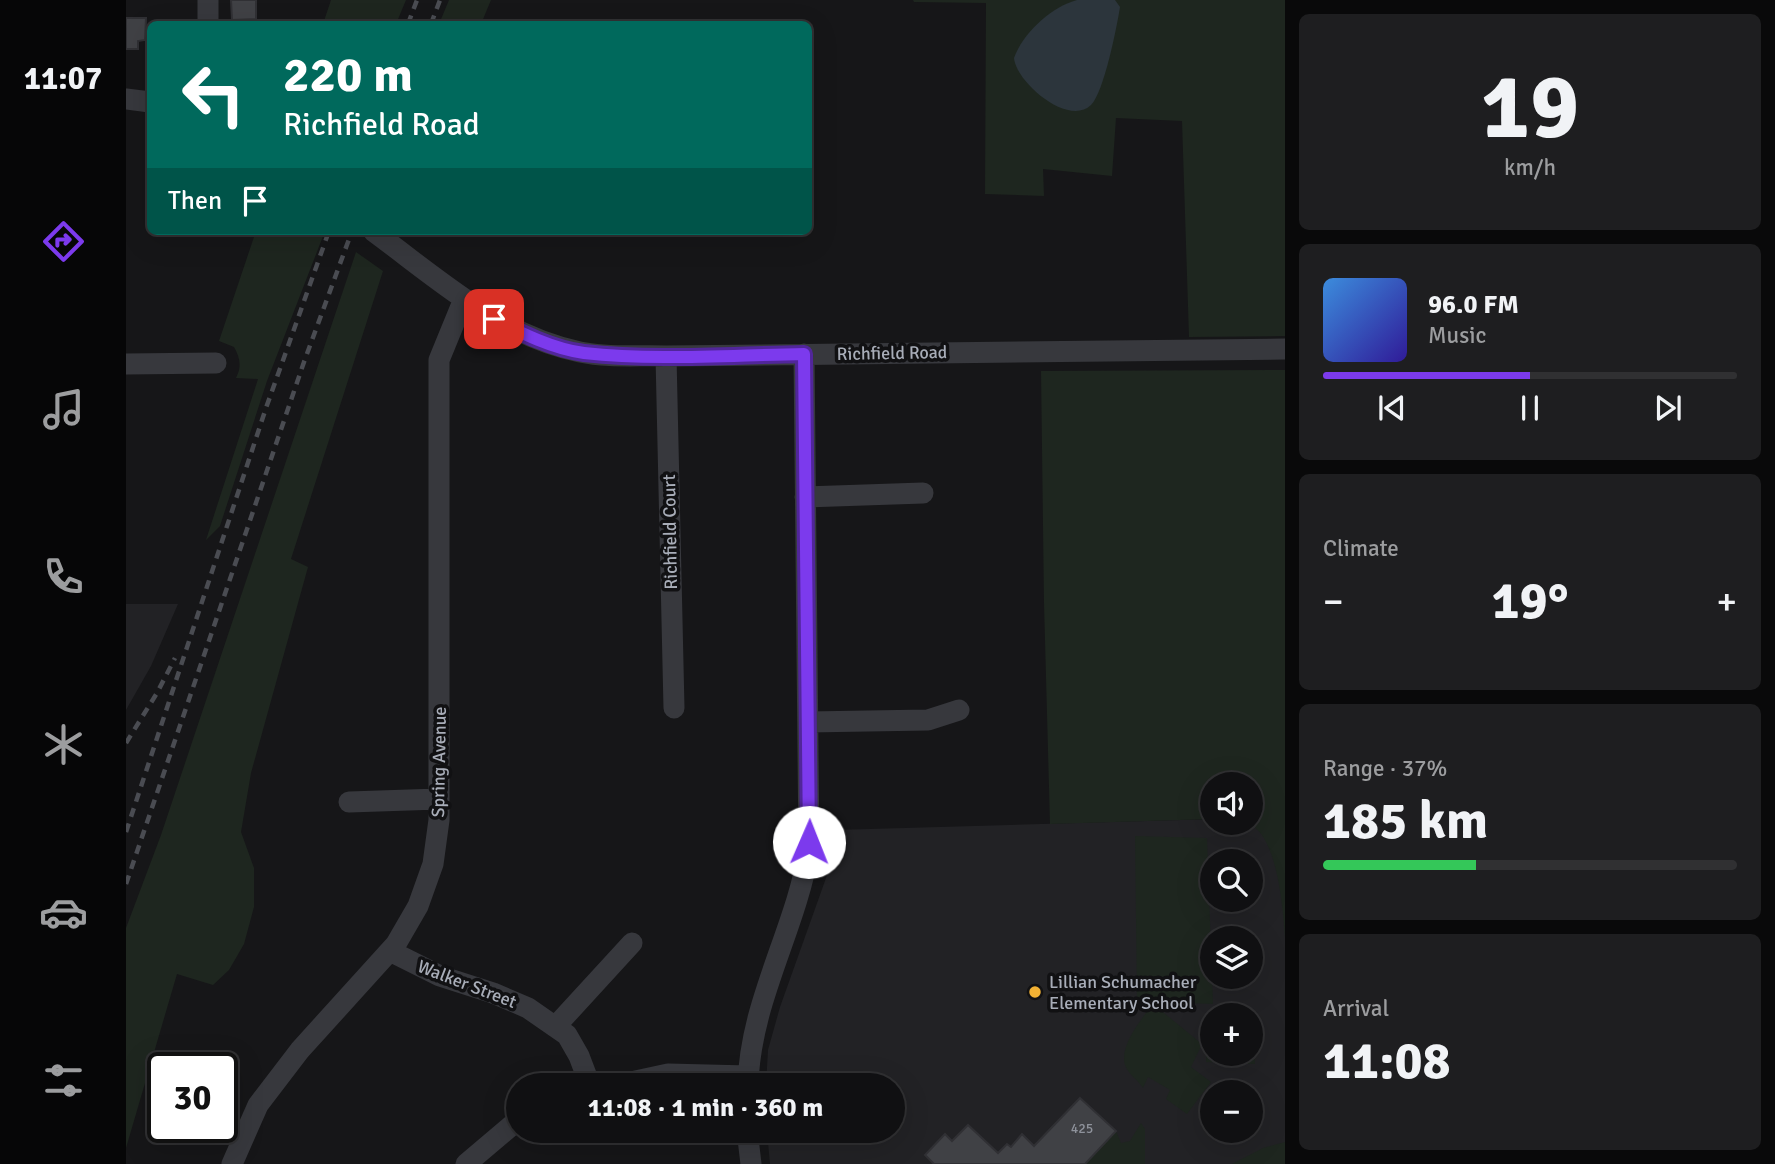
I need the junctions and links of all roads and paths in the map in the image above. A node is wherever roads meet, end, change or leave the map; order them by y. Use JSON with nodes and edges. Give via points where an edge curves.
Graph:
{"nodes":[{"id":1,"x":208,"y":0,"type":"edge"},
{"id":2,"x":208,"y":21,"type":"edge"},
{"id":3,"x":126,"y":99,"type":"edge"},
{"id":4,"x":147,"y":102,"type":"edge"},
{"id":5,"x":378,"y":235,"type":"edge"},
{"id":6,"x":464,"y":299,"type":"junction"},
{"id":7,"x":1285,"y":349,"type":"edge"},
{"id":8,"x":804,"y":354,"type":"junction"},
{"id":9,"x":666,"y":356,"type":"junction"},
{"id":10,"x":216,"y":363,"type":"dead end"},
{"id":11,"x":126,"y":364,"type":"edge"},
{"id":12,"x":923,"y":493,"type":"dead end"},
{"id":13,"x":806,"y":497,"type":"junction"},
{"id":14,"x":674,"y":708,"type":"dead end"},
{"id":15,"x":959,"y":710,"type":"dead end"},
{"id":16,"x":808,"y":722,"type":"junction"},
{"id":17,"x":439,"y":799,"type":"junction"},
{"id":18,"x":349,"y":802,"type":"dead end"},
{"id":19,"x":632,"y":943,"type":"dead end"},
{"id":20,"x":390,"y":951,"type":"junction"},
{"id":21,"x":555,"y":1027,"type":"junction"},
{"id":22,"x":585,"y":1073,"type":"edge"},
{"id":23,"x":749,"y":1073,"type":"edge"},
{"id":24,"x":506,"y":1132,"type":"edge"},
{"id":25,"x":749,"y":1143,"type":"edge"},
{"id":26,"x":475,"y":1162,"type":"edge"},
{"id":27,"x":232,"y":1164,"type":"edge"},
{"id":28,"x":751,"y":1164,"type":"edge"}],
"edges":[{"from":1,"to":2,"type":"street"},
{"from":3,"to":4,"type":"street"},
{"from":5,"to":6,"type":"street","name":"Richfield Road"},
{"from":6,"to":9,"type":"street","name":"Richfield Road","via":[[494,319],[552,345],[582,353]]},
{"from":6,"to":17,"type":"street","name":"Spring Avenue","via":[[439,360]]},
{"from":7,"to":8,"type":"street","name":"Richfield Road"},
{"from":8,"to":9,"type":"street","name":"Richfield Road"},
{"from":8,"to":13,"type":"street"},
{"from":9,"to":14,"type":"street","name":"Richfield Court"},
{"from":10,"to":11,"type":"street"},
{"from":12,"to":13,"type":"street"},
{"from":13,"to":16,"type":"street"},
{"from":15,"to":16,"type":"street","via":[[928,720]]},
{"from":16,"to":23,"type":"street","via":[[809,849],[803,883],[762,997]]},
{"from":17,"to":18,"type":"street"},
{"from":17,"to":20,"type":"street","name":"Spring Avenue","via":[[433,864],[418,906]]},
{"from":19,"to":21,"type":"street"},
{"from":20,"to":21,"type":"street","name":"Walker Street","via":[[440,976],[528,1008]]},
{"from":20,"to":27,"type":"street","name":"Spring Avenue","via":[[300,1049],[258,1105]]},
{"from":21,"to":22,"type":"street","name":"Walker Street","via":[[567,1035]]},
{"from":24,"to":26,"type":"street"},
{"from":25,"to":28,"type":"street"}]}
